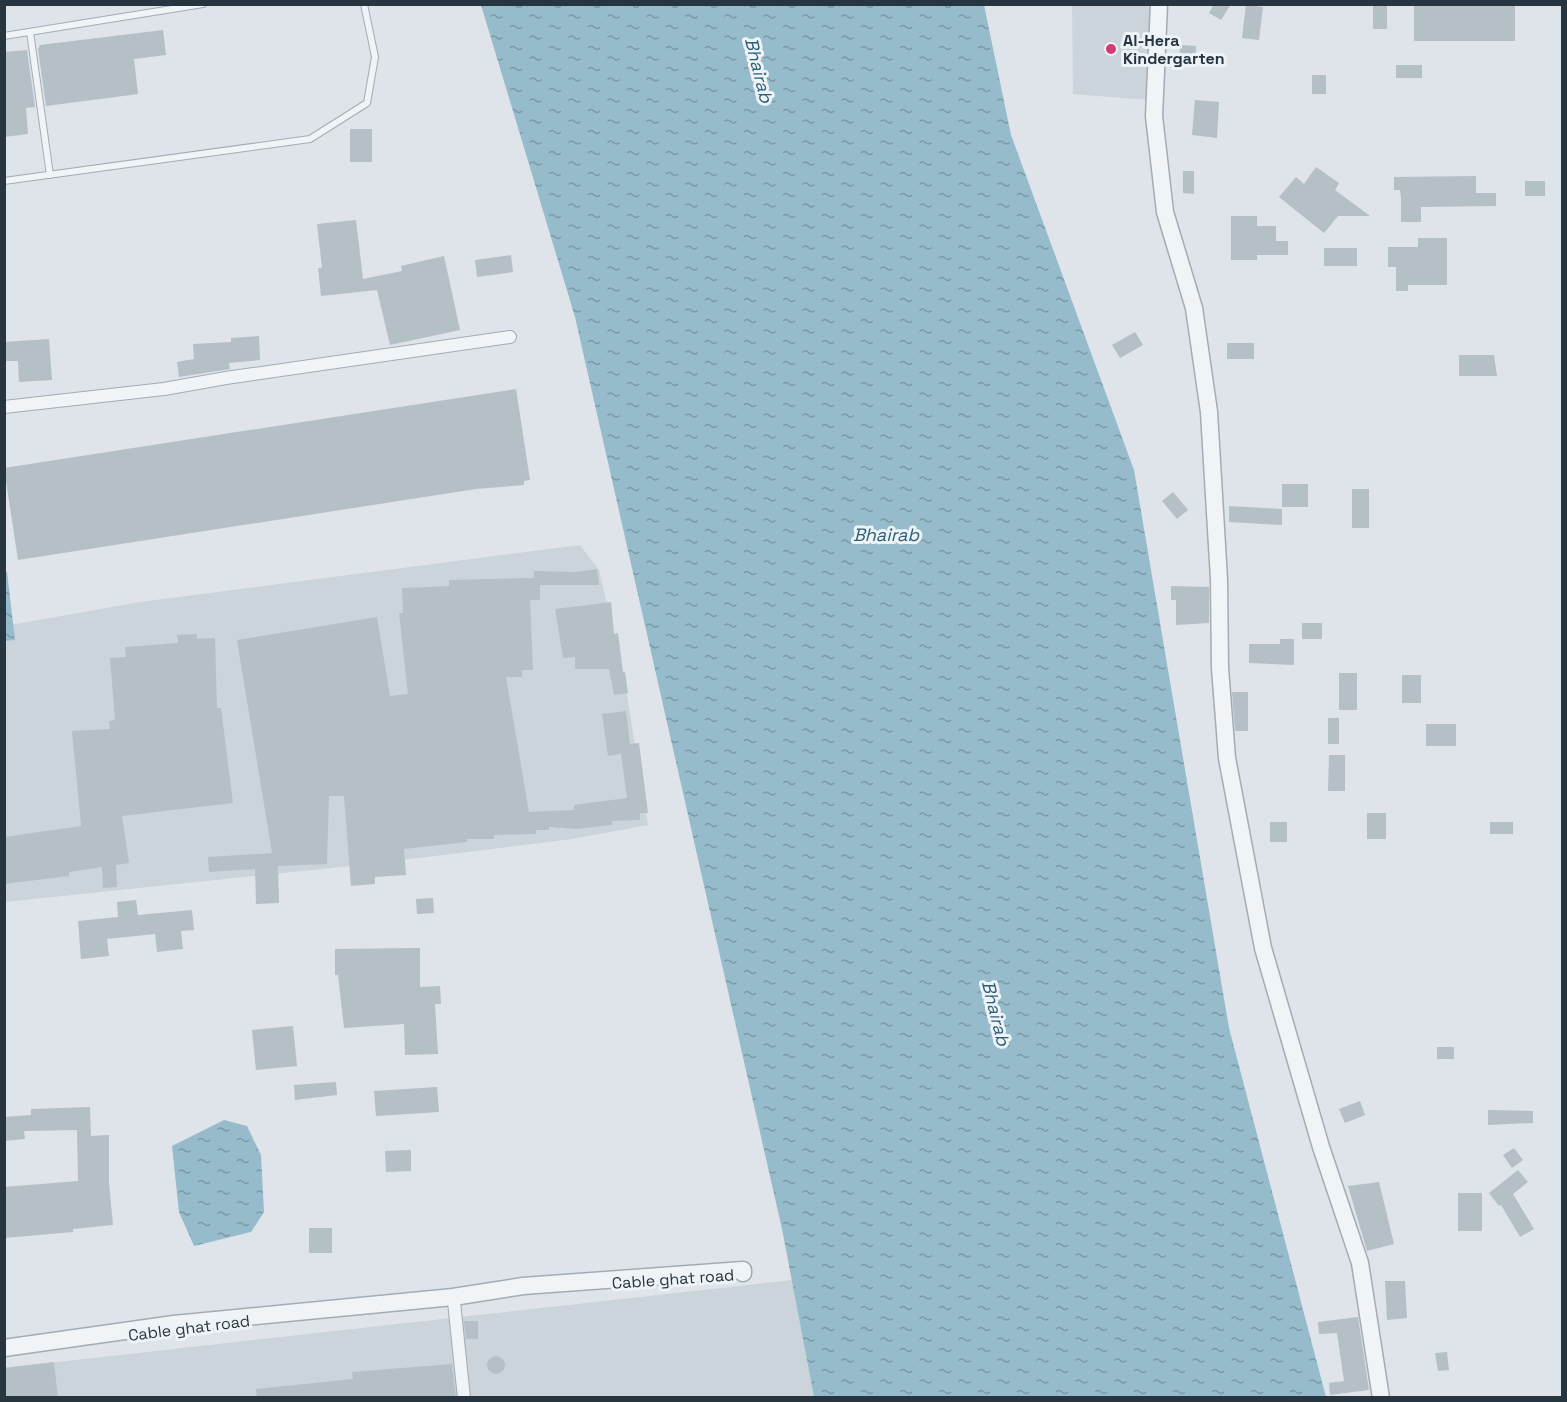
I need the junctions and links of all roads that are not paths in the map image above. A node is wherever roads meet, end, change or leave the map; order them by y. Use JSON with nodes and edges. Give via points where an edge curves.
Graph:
{"nodes":[{"id":1,"x":203,"y":4,"type":"edge"},
{"id":2,"x":364,"y":4,"type":"edge"},
{"id":3,"x":1159,"y":4,"type":"edge"},
{"id":4,"x":30,"y":32,"type":"junction"},
{"id":5,"x":4,"y":36,"type":"edge"},
{"id":6,"x":50,"y":175,"type":"junction"},
{"id":7,"x":4,"y":181,"type":"edge"},
{"id":8,"x":510,"y":337,"type":"dead end"},
{"id":9,"x":4,"y":407,"type":"edge"},
{"id":10,"x":454,"y":1302,"type":"junction"},
{"id":11,"x":4,"y":1350,"type":"edge"},
{"id":12,"x":464,"y":1398,"type":"edge"},
{"id":13,"x":1381,"y":1398,"type":"edge"}],
"edges":[{"from":1,"to":4,"type":"lane"},
{"from":2,"to":6,"type":"lane","via":[[375,57],[367,103],[310,139]]},
{"from":3,"to":13,"type":"street","via":[[1154,116],[1165,212],[1194,308],[1209,412],[1227,758],[1263,948],[1321,1147],[1360,1263]]},
{"from":4,"to":5,"type":"lane"},
{"from":4,"to":6,"type":"lane"},
{"from":6,"to":7,"type":"lane"},
{"from":8,"to":9,"type":"street","via":[[164,389]]},
{"from":10,"to":11,"type":"street","name":"Cable ghat road","via":[[178,1327]]},
{"from":10,"to":11,"type":"street","name":"Cable ghat road","via":[[525,1289],[743,1274],[742,1270],[523,1286],[453,1298],[174,1324]]},
{"from":10,"to":12,"type":"street"}]}
